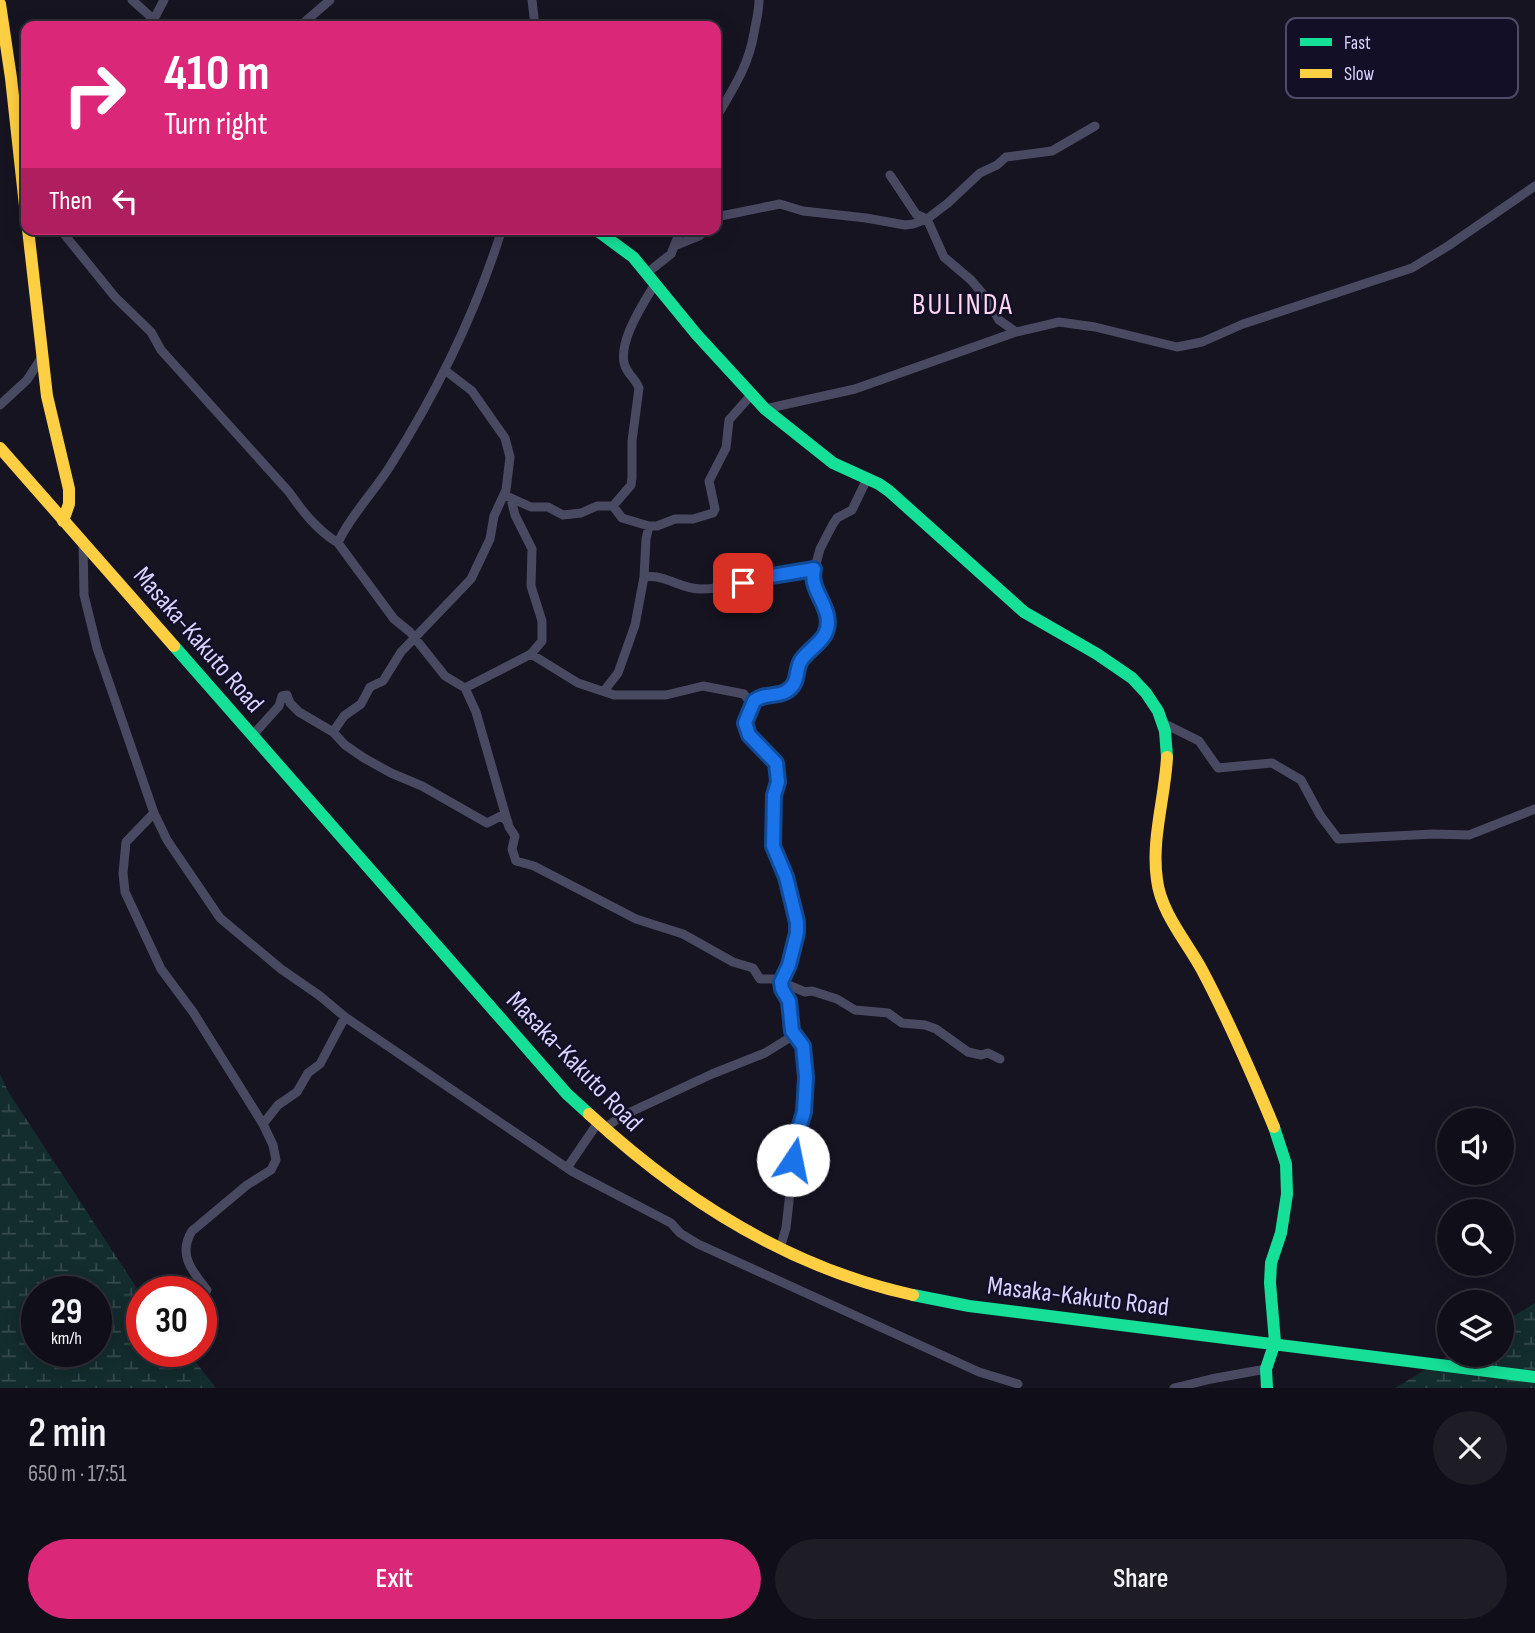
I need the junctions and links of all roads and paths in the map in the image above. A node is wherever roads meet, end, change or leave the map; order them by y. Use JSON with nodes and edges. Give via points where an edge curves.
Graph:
{"nodes":[{"id":1,"x":132,"y":0,"type":"edge"},
{"id":2,"x":164,"y":0,"type":"edge"},
{"id":3,"x":330,"y":0,"type":"edge"},
{"id":4,"x":532,"y":0,"type":"edge"},
{"id":5,"x":759,"y":0,"type":"edge"},
{"id":6,"x":0,"y":4,"type":"edge"},
{"id":7,"x":155,"y":21,"type":"edge"},
{"id":8,"x":158,"y":21,"type":"edge"},
{"id":9,"x":306,"y":21,"type":"edge"},
{"id":10,"x":534,"y":21,"type":"edge"},
{"id":11,"x":721,"y":110,"type":"edge"},
{"id":12,"x":1095,"y":126,"type":"dead end"},
{"id":13,"x":21,"y":159,"type":"edge"},
{"id":14,"x":890,"y":175,"type":"dead end"},
{"id":15,"x":1535,"y":186,"type":"edge"},
{"id":16,"x":721,"y":216,"type":"edge"},
{"id":17,"x":927,"y":219,"type":"junction"},
{"id":18,"x":29,"y":235,"type":"edge"},
{"id":19,"x":65,"y":235,"type":"edge"},
{"id":20,"x":500,"y":235,"type":"edge"},
{"id":21,"x":604,"y":235,"type":"edge"},
{"id":22,"x":679,"y":235,"type":"edge"},
{"id":23,"x":700,"y":235,"type":"edge"},
{"id":24,"x":674,"y":246,"type":"junction"},
{"id":25,"x":651,"y":279,"type":"junction"},
{"id":26,"x":1016,"y":332,"type":"junction"},
{"id":27,"x":43,"y":355,"type":"junction"},
{"id":28,"x":446,"y":371,"type":"junction"},
{"id":29,"x":752,"y":394,"type":"junction"},
{"id":30,"x":0,"y":405,"type":"edge"},
{"id":31,"x":765,"y":409,"type":"junction"},
{"id":32,"x":0,"y":448,"type":"edge"},
{"id":33,"x":867,"y":479,"type":"junction"},
{"id":34,"x":507,"y":497,"type":"junction"},
{"id":35,"x":613,"y":506,"type":"junction"},
{"id":36,"x":62,"y":520,"type":"junction"},
{"id":37,"x":649,"y":526,"type":"junction"},
{"id":38,"x":83,"y":543,"type":"junction"},
{"id":39,"x":338,"y":543,"type":"junction"},
{"id":40,"x":814,"y":569,"type":"junction"},
{"id":41,"x":644,"y":577,"type":"junction"},
{"id":42,"x":415,"y":639,"type":"junction"},
{"id":43,"x":531,"y":654,"type":"junction"},
{"id":44,"x":465,"y":688,"type":"junction"},
{"id":45,"x":604,"y":691,"type":"junction"},
{"id":46,"x":754,"y":701,"type":"junction"},
{"id":47,"x":1163,"y":723,"type":"junction"},
{"id":48,"x":333,"y":732,"type":"junction"},
{"id":49,"x":253,"y":736,"type":"junction"},
{"id":50,"x":1535,"y":809,"type":"edge"},
{"id":51,"x":154,"y":813,"type":"junction"},
{"id":52,"x":508,"y":822,"type":"junction"},
{"id":53,"x":781,"y":982,"type":"junction"},
{"id":54,"x":345,"y":1017,"type":"junction"},
{"id":55,"x":794,"y":1035,"type":"junction"},
{"id":56,"x":1000,"y":1059,"type":"dead end"},
{"id":57,"x":263,"y":1124,"type":"junction"},
{"id":58,"x":600,"y":1127,"type":"junction"},
{"id":59,"x":568,"y":1168,"type":"junction"},
{"id":60,"x":779,"y":1248,"type":"junction"},
{"id":61,"x":197,"y":1276,"type":"edge"},
{"id":62,"x":1276,"y":1346,"type":"junction"},
{"id":63,"x":1266,"y":1369,"type":"junction"},
{"id":64,"x":1535,"y":1377,"type":"edge"},
{"id":65,"x":1018,"y":1384,"type":"dead end"},
{"id":66,"x":1174,"y":1388,"type":"edge"},
{"id":67,"x":1267,"y":1388,"type":"edge"}],
"edges":[{"from":1,"to":7,"type":"street"},
{"from":2,"to":8,"type":"street"},
{"from":3,"to":9,"type":"street"},
{"from":4,"to":10,"type":"street"},
{"from":5,"to":11,"type":"street","via":[[752,52]]},
{"from":6,"to":13,"type":"main road"},
{"from":12,"to":17,"type":"street","via":[[1052,151],[1006,158],[980,173]]},
{"from":14,"to":17,"type":"street","via":[[916,214]]},
{"from":15,"to":26,"type":"street","via":[[1412,268],[1190,346],[1059,322]]},
{"from":16,"to":17,"type":"street","via":[[779,204],[905,225]]},
{"from":17,"to":26,"type":"street","via":[[944,257],[971,280],[999,320]]},
{"from":18,"to":27,"type":"main road"},
{"from":19,"to":39,"type":"street","via":[[303,513]]},
{"from":20,"to":28,"type":"street"},
{"from":21,"to":25,"type":"main road","via":[[623,248]]},
{"from":22,"to":24,"type":"street"},
{"from":23,"to":24,"type":"street"},
{"from":24,"to":25,"type":"street"},
{"from":25,"to":29,"type":"main road"},
{"from":25,"to":35,"type":"street","via":[[626,342],[625,364],[639,388],[631,485]]},
{"from":26,"to":31,"type":"street","via":[[855,389]]},
{"from":27,"to":30,"type":"street","via":[[27,380]]},
{"from":27,"to":36,"type":"main road","via":[[47,396],[69,489]]},
{"from":28,"to":34,"type":"street","via":[[472,391],[505,438],[510,462]]},
{"from":28,"to":39,"type":"street","via":[[393,463]]},
{"from":29,"to":31,"type":"main road"},
{"from":29,"to":37,"type":"street","via":[[729,420],[726,448],[709,481],[715,511]]},
{"from":31,"to":33,"type":"main road","via":[[818,453]]},
{"from":32,"to":36,"type":"main road","name":"Masaka-Kakuto Road"},
{"from":33,"to":40,"type":"street","via":[[855,507],[833,524]]},
{"from":33,"to":47,"type":"main road","via":[[895,496],[1037,622],[1124,672],[1151,699]]},
{"from":34,"to":35,"type":"street","via":[[563,515]]},
{"from":34,"to":42,"type":"street","via":[[494,516],[490,539],[471,579]]},
{"from":34,"to":43,"type":"street","via":[[532,549],[531,586],[542,621],[542,641]]},
{"from":35,"to":37,"type":"street","via":[[622,518]]},
{"from":36,"to":38,"type":"main road","name":"Masaka-Kakuto Road"},
{"from":37,"to":41,"type":"street"},
{"from":38,"to":49,"type":"main road","name":"Masaka-Kakuto Road"},
{"from":38,"to":51,"type":"street","via":[[84,595],[94,636]]},
{"from":39,"to":42,"type":"street"},
{"from":40,"to":41,"type":"street","via":[[701,589],[656,575]]},
{"from":40,"to":46,"type":"street","via":[[813,585],[828,621],[825,636],[802,659],[792,687]]},
{"from":41,"to":45,"type":"street","via":[[635,625],[622,662]]},
{"from":42,"to":44,"type":"street","via":[[445,676]]},
{"from":42,"to":48,"type":"street","via":[[383,681],[370,687],[361,704]]},
{"from":43,"to":44,"type":"street"},
{"from":43,"to":45,"type":"street","via":[[578,683]]},
{"from":44,"to":52,"type":"street"},
{"from":45,"to":46,"type":"street","via":[[625,696],[666,695],[703,686],[744,694]]},
{"from":46,"to":53,"type":"street","via":[[746,730],[776,763],[773,846],[797,922]]},
{"from":47,"to":50,"type":"street","via":[[1199,741],[1218,768],[1272,763],[1301,779],[1338,839],[1469,835]]},
{"from":47,"to":62,"type":"main road","via":[[1168,752],[1155,834],[1158,885],[1169,916],[1236,1039],[1284,1155],[1286,1210],[1270,1275]]},
{"from":48,"to":49,"type":"street","via":[[299,712],[284,695]]},
{"from":48,"to":52,"type":"street","via":[[391,774],[483,821],[501,816]]},
{"from":49,"to":58,"type":"main road","name":"Masaka-Kakuto Road","via":[[541,1066]]},
{"from":51,"to":54,"type":"street","via":[[182,865],[220,918]]},
{"from":51,"to":57,"type":"street","via":[[126,842],[125,892],[161,969]]},
{"from":52,"to":53,"type":"street","via":[[515,836],[513,855],[521,863],[636,919],[683,934],[733,962],[754,968],[760,979]]},
{"from":53,"to":55,"type":"street"},
{"from":53,"to":56,"type":"street","via":[[837,999],[855,1010],[888,1013],[902,1023],[925,1025],[968,1052]]},
{"from":54,"to":57,"type":"street","via":[[320,1064]]},
{"from":54,"to":59,"type":"street"},
{"from":55,"to":58,"type":"street","via":[[765,1053]]},
{"from":55,"to":60,"type":"street","via":[[803,1046],[806,1091],[786,1228]]},
{"from":57,"to":61,"type":"street","via":[[276,1160],[271,1170],[192,1231],[188,1265]]},
{"from":58,"to":59,"type":"street"},
{"from":58,"to":60,"type":"main road","name":"Masaka-Kakuto Road","via":[[655,1173]]},
{"from":59,"to":65,"type":"street","via":[[671,1223],[698,1244],[979,1372]]},
{"from":60,"to":62,"type":"main road","name":"Masaka-Kakuto Road","via":[[844,1276],[969,1306]]},
{"from":62,"to":63,"type":"main road"},
{"from":62,"to":64,"type":"main road","name":"Masaka-Kakuto Road"},
{"from":63,"to":66,"type":"street"},
{"from":63,"to":67,"type":"main road"}]}
